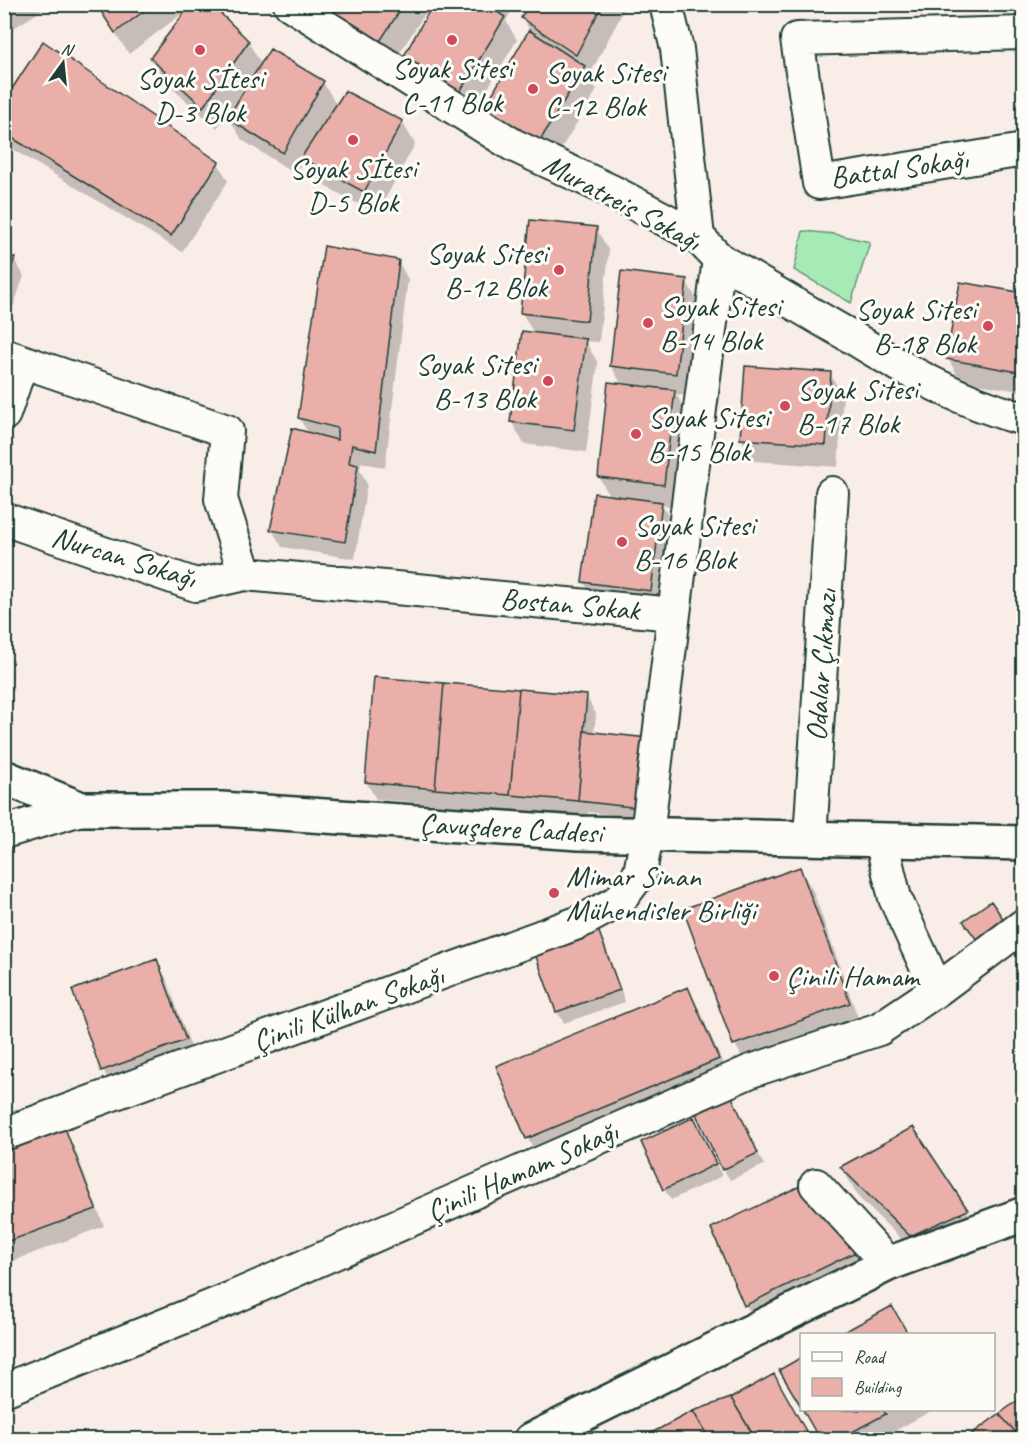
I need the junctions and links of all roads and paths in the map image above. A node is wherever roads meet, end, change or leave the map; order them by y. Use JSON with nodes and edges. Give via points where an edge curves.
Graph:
{"nodes":[{"id":1,"x":290,"y":4,"type":"edge"},
{"id":2,"x":666,"y":4,"type":"edge"},
{"id":3,"x":1023,"y":33,"type":"edge"},
{"id":4,"x":1023,"y":150,"type":"edge"},
{"id":5,"x":709,"y":248,"type":"junction"},
{"id":6,"x":14,"y":358,"type":"edge"},
{"id":7,"x":4,"y":414,"type":"edge"},
{"id":8,"x":1023,"y":419,"type":"edge"},
{"id":9,"x":832,"y":493,"type":"dead end"},
{"id":10,"x":4,"y":519,"type":"edge"},
{"id":11,"x":245,"y":574,"type":"junction"},
{"id":12,"x":674,"y":614,"type":"junction"},
{"id":13,"x":4,"y":777,"type":"edge"},
{"id":14,"x":81,"y":810,"type":"junction"},
{"id":15,"x":4,"y":832,"type":"edge"},
{"id":16,"x":647,"y":834,"type":"junction"},
{"id":17,"x":810,"y":838,"type":"junction"},
{"id":18,"x":881,"y":840,"type":"junction"},
{"id":19,"x":1023,"y":843,"type":"edge"},
{"id":20,"x":1023,"y":925,"type":"edge"},
{"id":21,"x":937,"y":990,"type":"junction"},
{"id":22,"x":4,"y":1134,"type":"edge"},
{"id":23,"x":816,"y":1185,"type":"dead end"},
{"id":24,"x":1023,"y":1214,"type":"edge"},
{"id":25,"x":888,"y":1264,"type":"junction"},
{"id":26,"x":4,"y":1390,"type":"edge"},
{"id":27,"x":531,"y":1440,"type":"edge"}],
"edges":[{"from":1,"to":5,"type":"street","name":"Muratreis Sokağı","via":[[513,145],[611,191]]},
{"from":2,"to":5,"type":"street","via":[[677,49]]},
{"from":3,"to":4,"type":"street","name":"Battal Sokağı","via":[[797,39],[819,183]]},
{"from":5,"to":8,"type":"street","name":"Muratreis Sokağı","via":[[914,375],[957,396]]},
{"from":5,"to":12,"type":"street"},
{"from":6,"to":7,"type":"street"},
{"from":6,"to":11,"type":"street","via":[[227,431],[221,499]]},
{"from":9,"to":17,"type":"street","name":"Odalar Çıkmazı"},
{"from":10,"to":11,"type":"street","name":"Nurcan Sokağı","via":[[196,585]]},
{"from":11,"to":12,"type":"street","name":"Bostan Sokak"},
{"from":12,"to":16,"type":"street","name":"Bostan Sokak"},
{"from":13,"to":14,"type":"street","name":"Çavuşdere Caddesi"},
{"from":14,"to":15,"type":"street"},
{"from":14,"to":16,"type":"street","name":"Çavuşdere Caddesi","via":[[221,808],[579,833]]},
{"from":16,"to":17,"type":"street","name":"Çavuşdere Caddesi"},
{"from":16,"to":22,"type":"street","name":"Çinili Külhan Sokağı","via":[[640,873],[619,901],[580,922]]},
{"from":17,"to":18,"type":"street","name":"Çavuşdere Caddesi"},
{"from":18,"to":19,"type":"street","name":"Çavuşdere Caddesi"},
{"from":18,"to":21,"type":"street","via":[[895,898]]},
{"from":20,"to":21,"type":"street","name":"Çinili Hamam Sokağı"},
{"from":21,"to":26,"type":"street","name":"Çinili Hamam Sokağı","via":[[879,1029],[751,1071],[234,1297]]},
{"from":23,"to":25,"type":"street"},
{"from":24,"to":25,"type":"street"},
{"from":25,"to":27,"type":"street"}]}
